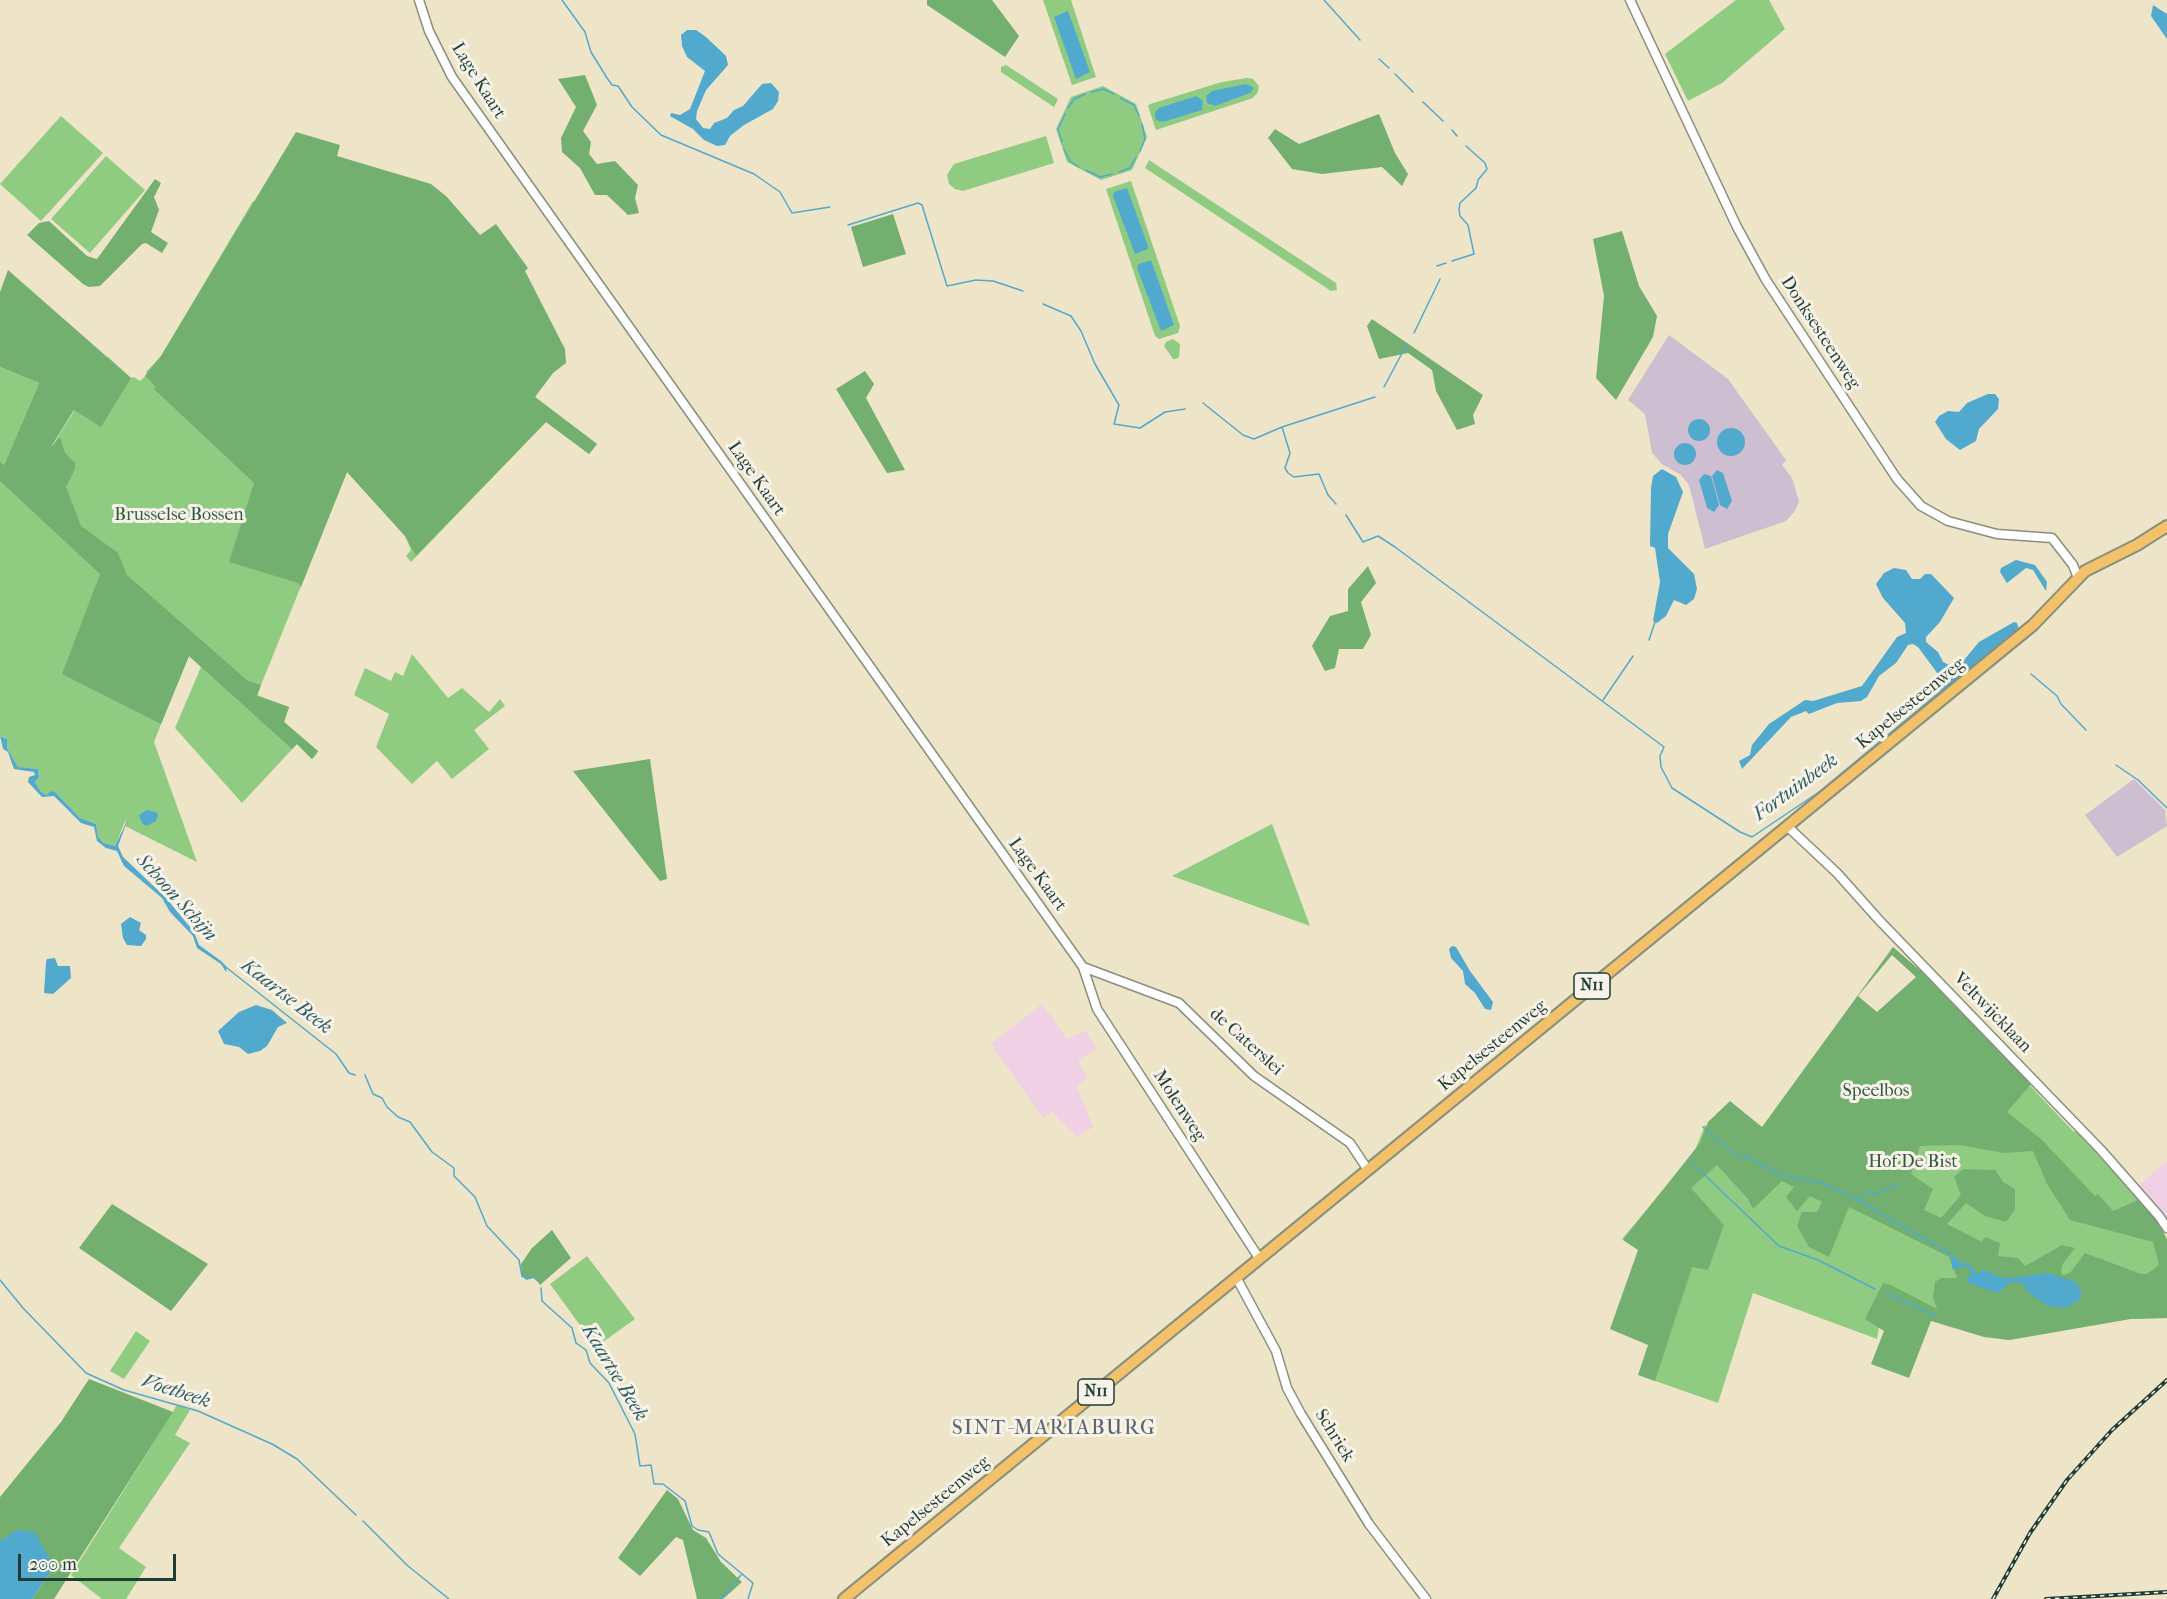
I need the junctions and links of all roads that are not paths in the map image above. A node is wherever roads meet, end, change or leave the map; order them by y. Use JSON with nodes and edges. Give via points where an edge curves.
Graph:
{"nodes":[{"id":1,"x":419,"y":0,"type":"edge"},
{"id":2,"x":1629,"y":0,"type":"edge"},
{"id":3,"x":2167,"y":526,"type":"edge"},
{"id":4,"x":2078,"y":578,"type":"junction"},
{"id":5,"x":1787,"y":826,"type":"junction"},
{"id":6,"x":1083,"y":967,"type":"junction"},
{"id":7,"x":1368,"y":1170,"type":"junction"},
{"id":8,"x":2167,"y":1228,"type":"edge"},
{"id":9,"x":1259,"y":1258,"type":"junction"},
{"id":10,"x":1236,"y":1277,"type":"junction"},
{"id":11,"x":844,"y":1599,"type":"edge"},
{"id":12,"x":1426,"y":1599,"type":"edge"}],
"edges":[{"from":1,"to":6,"type":"street","name":"Lage Kaart","via":[[442,59],[479,117]]},
{"from":2,"to":4,"type":"street","name":"Donksesteenweg","via":[[1766,280],[1897,479],[1922,506],[1948,521],[1996,534],[2052,538]]},
{"from":3,"to":4,"type":"main road","name":"Kapelsesteenweg","number":"N11"},
{"from":4,"to":5,"type":"main road","name":"Kapelsesteenweg","number":"N11","via":[[2043,617]]},
{"from":5,"to":7,"type":"main road","name":"Kapelsesteenweg","number":"N11"},
{"from":5,"to":8,"type":"street","name":"Veltwijcklaan","via":[[1837,873],[2101,1150]]},
{"from":6,"to":7,"type":"street","name":"de Caterslei","via":[[1179,1003],[1254,1076],[1350,1143]]},
{"from":6,"to":9,"type":"street","name":"Molenweg","via":[[1097,1009]]},
{"from":7,"to":9,"type":"main road","name":"Kapelsesteenweg","number":"N11"},
{"from":9,"to":10,"type":"main road","name":"Kapelsesteenweg","number":"N11"},
{"from":10,"to":11,"type":"main road","name":"Kapelsesteenweg","number":"N11"},
{"from":10,"to":12,"type":"street","name":"Schriek","via":[[1276,1351],[1287,1388],[1301,1414],[1374,1531]]}]}
